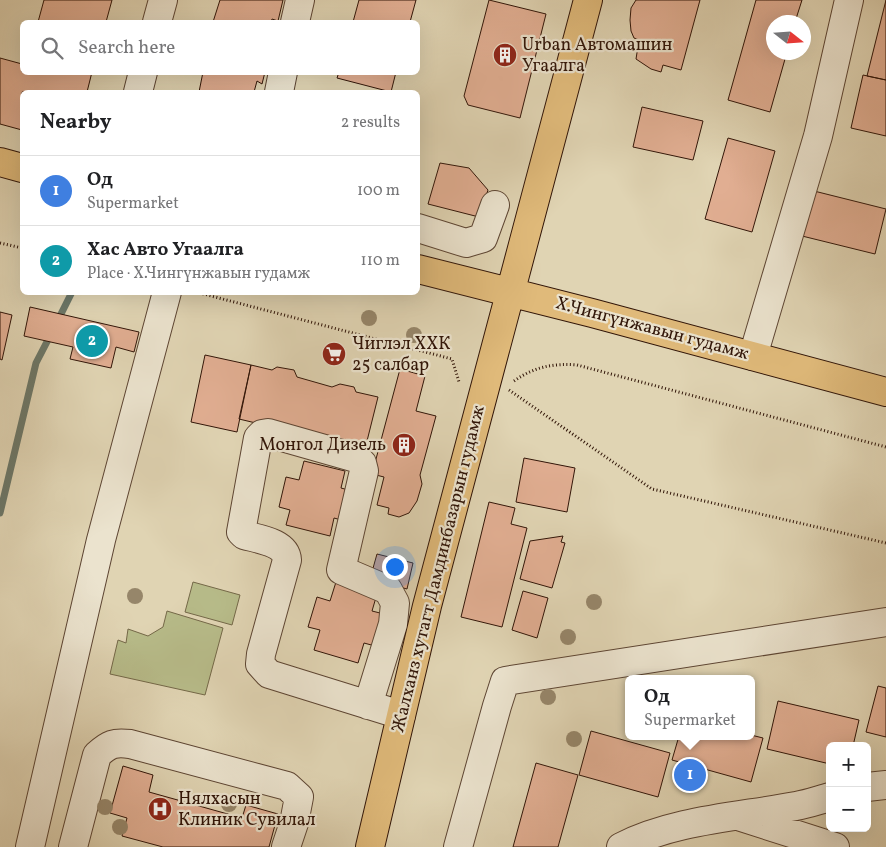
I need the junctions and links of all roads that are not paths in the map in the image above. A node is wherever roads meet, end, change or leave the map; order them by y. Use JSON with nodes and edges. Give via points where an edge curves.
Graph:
{"nodes":[{"id":1,"x":163,"y":0,"type":"edge"},
{"id":2,"x":300,"y":0,"type":"edge"},
{"id":3,"x":588,"y":0,"type":"edge"},
{"id":4,"x":849,"y":0,"type":"edge"},
{"id":5,"x":158,"y":20,"type":"edge"},
{"id":6,"x":295,"y":20,"type":"edge"},
{"id":7,"x":142,"y":75,"type":"edge"},
{"id":8,"x":282,"y":75,"type":"edge"},
{"id":9,"x":138,"y":90,"type":"edge"},
{"id":10,"x":279,"y":90,"type":"edge"},
{"id":11,"x":0,"y":162,"type":"edge"},
{"id":12,"x":20,"y":167,"type":"edge"},
{"id":13,"x":495,"y":205,"type":"dead end"},
{"id":14,"x":420,"y":229,"type":"edge"},
{"id":15,"x":420,"y":269,"type":"edge"},
{"id":16,"x":511,"y":292,"type":"junction"},
{"id":17,"x":166,"y":295,"type":"edge"},
{"id":18,"x":753,"y":356,"type":"junction"},
{"id":19,"x":885,"y":390,"type":"edge"},
{"id":20,"x":886,"y":622,"type":"edge"},
{"id":21,"x":368,"y":705,"type":"junction"},
{"id":22,"x":401,"y":715,"type":"junction"},
{"id":23,"x":886,"y":785,"type":"edge"},
{"id":24,"x":871,"y":787,"type":"edge"},
{"id":25,"x":826,"y":798,"type":"edge"},
{"id":26,"x":735,"y":815,"type":"junction"},
{"id":27,"x":30,"y":847,"type":"edge"},
{"id":28,"x":73,"y":847,"type":"edge"},
{"id":29,"x":286,"y":847,"type":"edge"},
{"id":30,"x":370,"y":847,"type":"edge"},
{"id":31,"x":458,"y":847,"type":"edge"},
{"id":32,"x":620,"y":847,"type":"edge"},
{"id":33,"x":835,"y":847,"type":"edge"}],
"edges":[{"from":1,"to":5,"type":"street"},
{"from":2,"to":6,"type":"street"},
{"from":3,"to":16,"type":"main road","name":"Жалханз хутагт Дамдинбазарын гудамж"},
{"from":4,"to":18,"type":"street","via":[[818,136]]},
{"from":7,"to":9,"type":"street"},
{"from":8,"to":10,"type":"street"},
{"from":11,"to":12,"type":"main road"},
{"from":13,"to":14,"type":"street","via":[[483,238],[466,243]]},
{"from":15,"to":16,"type":"main road","name":"Х.Чингүнжавын гудамж"},
{"from":16,"to":18,"type":"main road","name":"Х.Чингүнжавын гудамж"},
{"from":16,"to":22,"type":"main road","name":"Жалханз хутагт Дамдинбазарын гудамж"},
{"from":17,"to":27,"type":"street","via":[[101,540]]},
{"from":18,"to":19,"type":"main road","name":"Х.Чингүнжавын гудамж"},
{"from":20,"to":31,"type":"street","via":[[505,681]]},
{"from":21,"to":21,"type":"street","via":[[395,603],[388,590],[341,570],[364,471],[362,463],[356,458],[262,434],[258,438],[241,532],[281,547],[287,554],[287,560],[260,664],[269,674]]},
{"from":21,"to":22,"type":"street"},
{"from":22,"to":30,"type":"main road","name":"Жалханз хутагт Дамдинбазарын гудамж"},
{"from":23,"to":24,"type":"street"},
{"from":25,"to":26,"type":"street","via":[[798,806]]},
{"from":26,"to":32,"type":"street","via":[[646,836]]},
{"from":26,"to":33,"type":"street"},
{"from":28,"to":29,"type":"street","via":[[97,755],[116,743],[287,786],[299,797]]}]}
